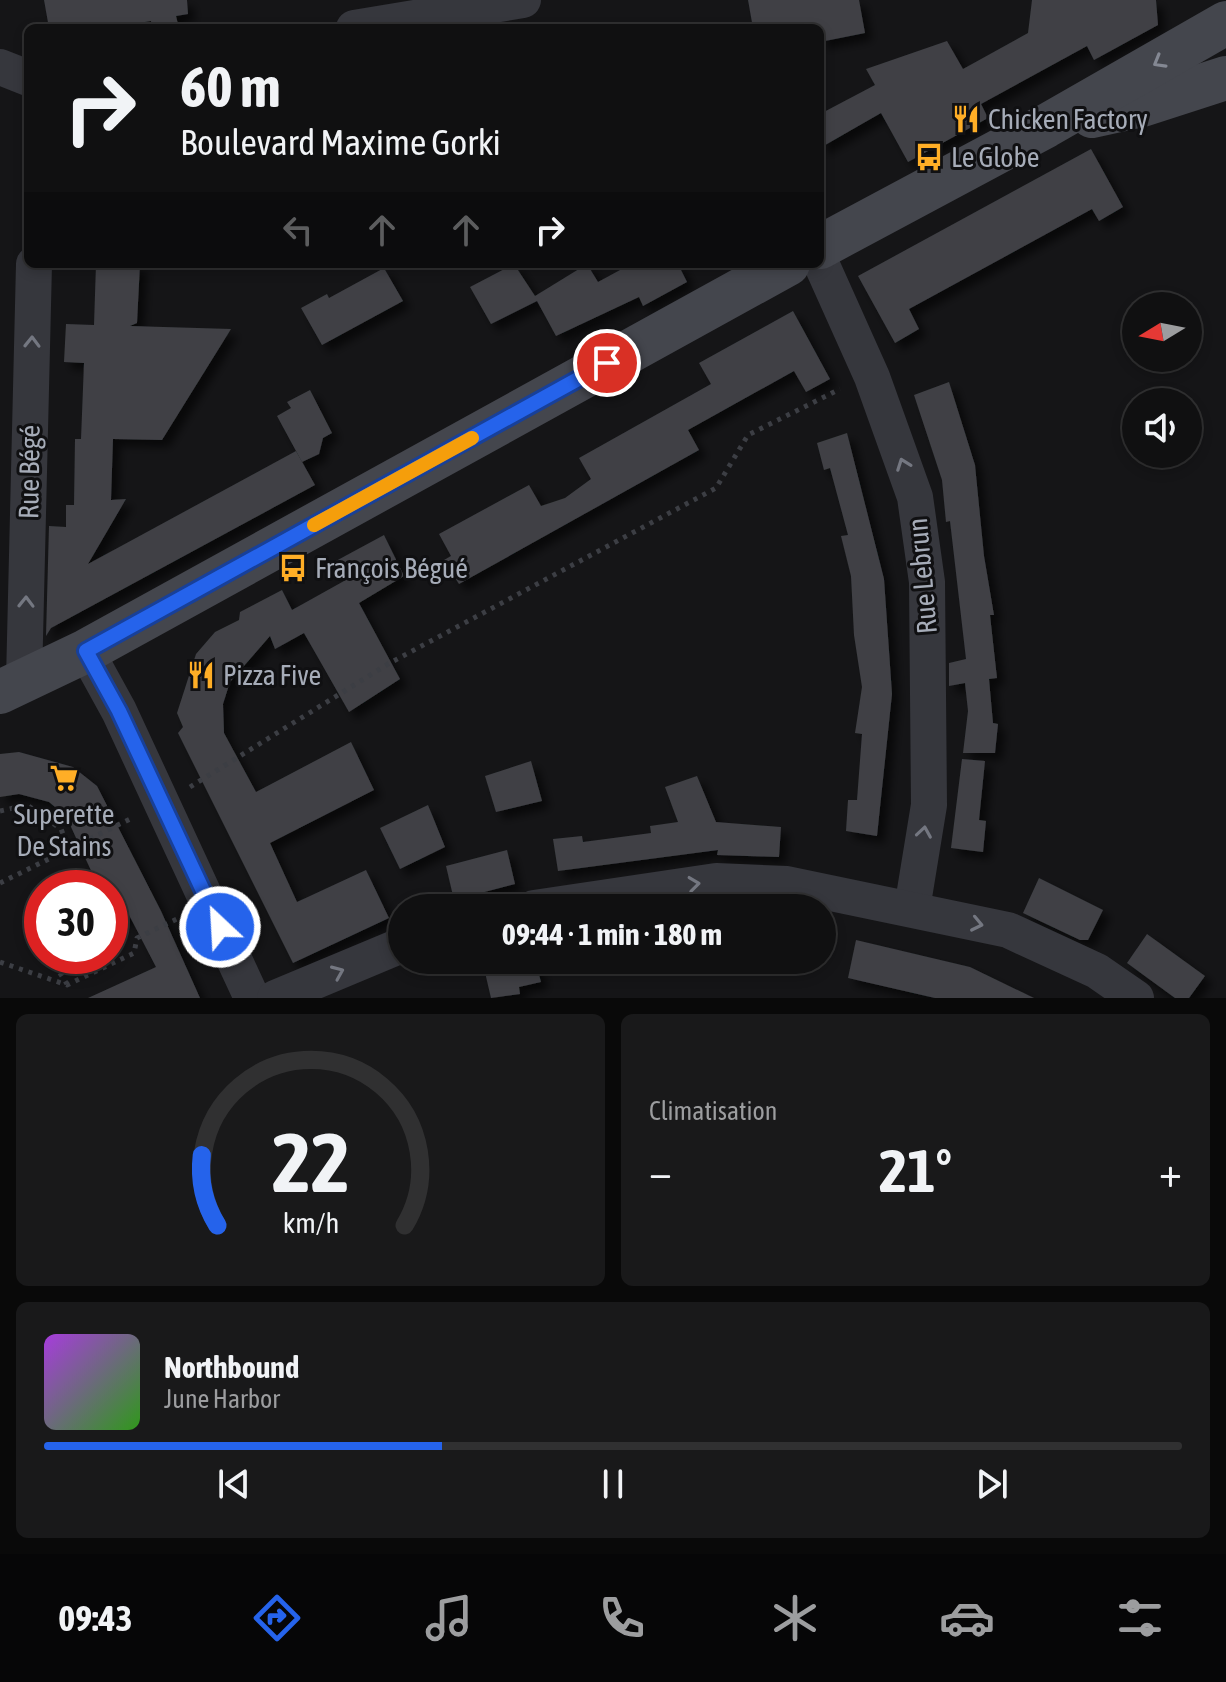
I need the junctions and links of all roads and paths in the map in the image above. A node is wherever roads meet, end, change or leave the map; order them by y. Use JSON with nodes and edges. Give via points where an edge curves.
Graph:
{"nodes":[{"id":1,"x":523,"y":0,"type":"edge"},
{"id":2,"x":1226,"y":23,"type":"edge"},
{"id":3,"x":378,"y":24,"type":"edge"},
{"id":4,"x":0,"y":67,"type":"edge"},
{"id":5,"x":24,"y":78,"type":"edge"},
{"id":6,"x":1226,"y":78,"type":"edge"},
{"id":7,"x":24,"y":81,"type":"edge"},
{"id":8,"x":0,"y":88,"type":"edge"},
{"id":9,"x":1046,"y":126,"type":"junction"},
{"id":10,"x":824,"y":245,"type":"edge"},
{"id":11,"x":34,"y":268,"type":"edge"},
{"id":12,"x":781,"y":268,"type":"edge"},
{"id":13,"x":823,"y":268,"type":"edge"},
{"id":14,"x":872,"y":377,"type":"junction"},
{"id":15,"x":86,"y":651,"type":"junction"},
{"id":16,"x":12,"y":686,"type":"edge"},
{"id":17,"x":161,"y":803,"type":"junction"},
{"id":18,"x":0,"y":811,"type":"edge"},
{"id":19,"x":69,"y":849,"type":"junction"},
{"id":20,"x":0,"y":883,"type":"edge"},
{"id":21,"x":628,"y":894,"type":"edge"},
{"id":22,"x":209,"y":904,"type":"junction"},
{"id":23,"x":912,"y":909,"type":"junction"},
{"id":24,"x":388,"y":951,"type":"edge"},
{"id":25,"x":0,"y":962,"type":"edge"},
{"id":26,"x":60,"y":974,"type":"edge"},
{"id":27,"x":67,"y":985,"type":"junction"},
{"id":28,"x":252,"y":998,"type":"edge"},
{"id":29,"x":275,"y":998,"type":"edge"},
{"id":30,"x":1136,"y":998,"type":"edge"}],
"edges":[{"from":1,"to":3,"type":"street"},
{"from":2,"to":9,"type":"main road","one_way":true},
{"from":4,"to":5,"type":"street"},
{"from":6,"to":9,"type":"main road","via":[[1142,105]]},
{"from":7,"to":8,"type":"street"},
{"from":9,"to":10,"type":"main road"},
{"from":16,"to":11,"type":"street","name":"Rue Bégé","one_way":true},
{"from":12,"to":15,"type":"main road"},
{"from":13,"to":14,"type":"street","name":"Rue Lebrun"},
{"from":14,"to":17,"type":"path","via":[[748,435],[716,488],[388,664]]},
{"from":23,"to":14,"type":"street","name":"Rue Lebrun","one_way":true,"via":[[929,805],[927,582],[915,497]]},
{"from":15,"to":16,"type":"main road"},
{"from":15,"to":17,"type":"street"},
{"from":17,"to":19,"type":"path"},
{"from":17,"to":22,"type":"street"},
{"from":18,"to":19,"type":"path","via":[[27,805],[61,829]]},
{"from":19,"to":20,"type":"path"},
{"from":21,"to":23,"type":"street","one_way":true,"via":[[716,881],[787,884]]},
{"from":22,"to":27,"type":"path","via":[[137,938],[134,953]]},
{"from":22,"to":28,"type":"street"},
{"from":23,"to":30,"type":"street","one_way":true,"via":[[1008,930],[1097,971]]},
{"from":29,"to":24,"type":"street","one_way":true},
{"from":25,"to":27,"type":"path"},
{"from":26,"to":27,"type":"path"}]}
